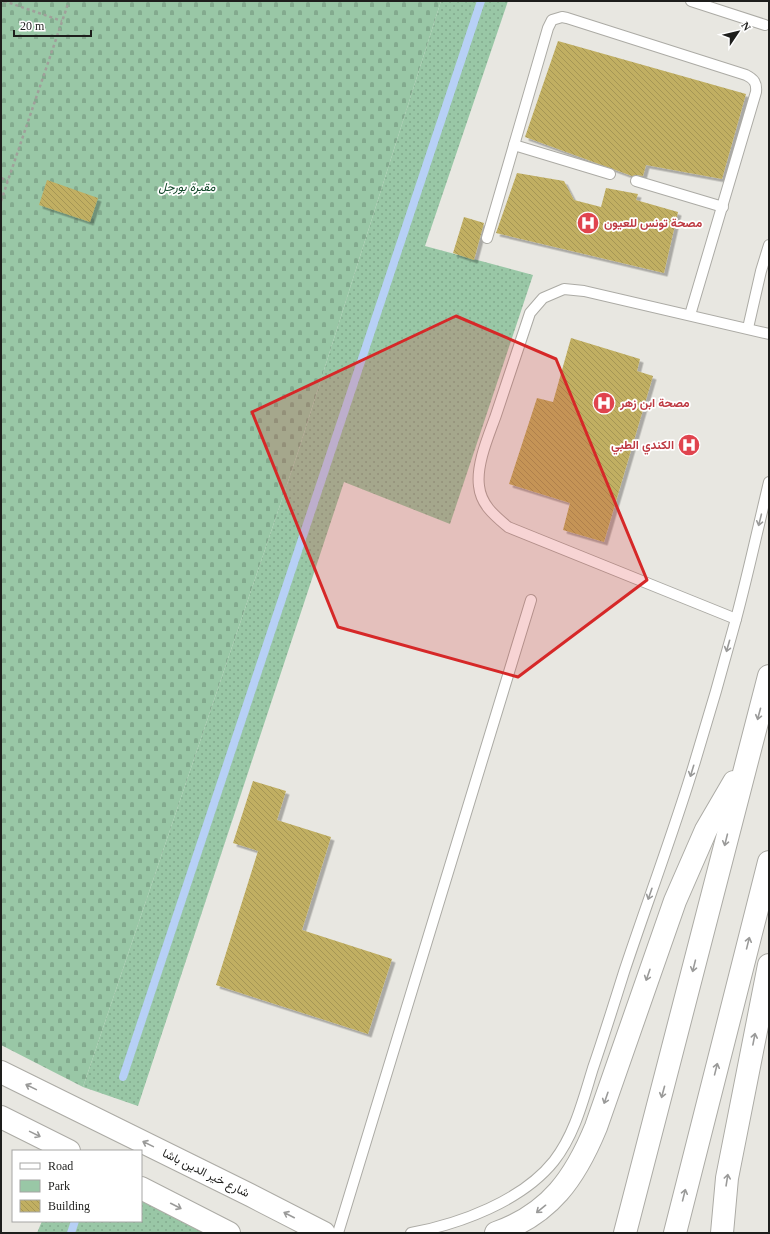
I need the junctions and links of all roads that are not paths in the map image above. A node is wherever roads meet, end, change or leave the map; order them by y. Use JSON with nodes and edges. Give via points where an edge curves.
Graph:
{"nodes":[{"id":1,"x":691,"y":1,"type":"edge"},
{"id":2,"x":765,"y":25,"type":"dead end"},
{"id":3,"x":514,"y":145,"type":"junction"},
{"id":4,"x":610,"y":174,"type":"dead end"},
{"id":5,"x":636,"y":181,"type":"dead end"},
{"id":6,"x":723,"y":206,"type":"junction"},
{"id":7,"x":487,"y":238,"type":"dead end"},
{"id":8,"x":769,"y":245,"type":"edge"},
{"id":9,"x":690,"y":315,"type":"junction"},
{"id":10,"x":748,"y":328,"type":"junction"},
{"id":11,"x":769,"y":334,"type":"edge"},
{"id":12,"x":769,"y":482,"type":"edge"},
{"id":13,"x":531,"y":600,"type":"dead end"},
{"id":14,"x":736,"y":619,"type":"junction"},
{"id":15,"x":769,"y":676,"type":"edge"},
{"id":16,"x":746,"y":762,"type":"junction"},
{"id":17,"x":769,"y":862,"type":"edge"},
{"id":18,"x":769,"y":964,"type":"edge"},
{"id":19,"x":1,"y":1072,"type":"edge"},
{"id":20,"x":1,"y":1117,"type":"edge"},
{"id":21,"x":67,"y":1150,"type":"edge"},
{"id":22,"x":142,"y":1189,"type":"edge"},
{"id":23,"x":229,"y":1233,"type":"edge"},
{"id":24,"x":324,"y":1233,"type":"edge"},
{"id":25,"x":338,"y":1233,"type":"edge"},
{"id":26,"x":411,"y":1233,"type":"edge"},
{"id":27,"x":496,"y":1233,"type":"edge"},
{"id":28,"x":625,"y":1233,"type":"edge"},
{"id":29,"x":675,"y":1233,"type":"edge"},
{"id":30,"x":722,"y":1233,"type":"edge"}],
"edges":[{"from":1,"to":2,"type":"lane"},
{"from":3,"to":4,"type":"lane"},
{"from":3,"to":6,"type":"lane","via":[[549,24],[557,18],[566,18],[751,77],[756,92]]},
{"from":3,"to":7,"type":"lane"},
{"from":5,"to":6,"type":"lane"},
{"from":6,"to":9,"type":"lane"},
{"from":8,"to":10,"type":"lane"},
{"from":9,"to":10,"type":"lane"},
{"from":9,"to":14,"type":"lane","via":[[584,291],[564,289],[543,298],[530,313],[488,438],[479,469],[479,486],[484,502],[508,527]]},
{"from":10,"to":11,"type":"lane"},
{"from":12,"to":14,"type":"lane","one_way":true},
{"from":13,"to":25,"type":"lane"},
{"from":14,"to":26,"type":"lane","one_way":true,"via":[[687,786],[566,1143],[539,1177],[498,1204],[447,1224]]},
{"from":15,"to":16,"type":"main road","one_way":true},
{"from":16,"to":27,"type":"main road","one_way":true,"via":[[706,830],[675,901],[588,1145],[558,1194],[519,1224]]},
{"from":16,"to":28,"type":"main road","one_way":true},
{"from":29,"to":17,"type":"main road","one_way":true},
{"from":30,"to":18,"type":"main road","one_way":true,"via":[[727,1178]]},
{"from":24,"to":19,"type":"main road","name":"شارع خير الدين باشا","one_way":true},
{"from":20,"to":21,"type":"main road","one_way":true},
{"from":22,"to":23,"type":"main road","one_way":true}]}
